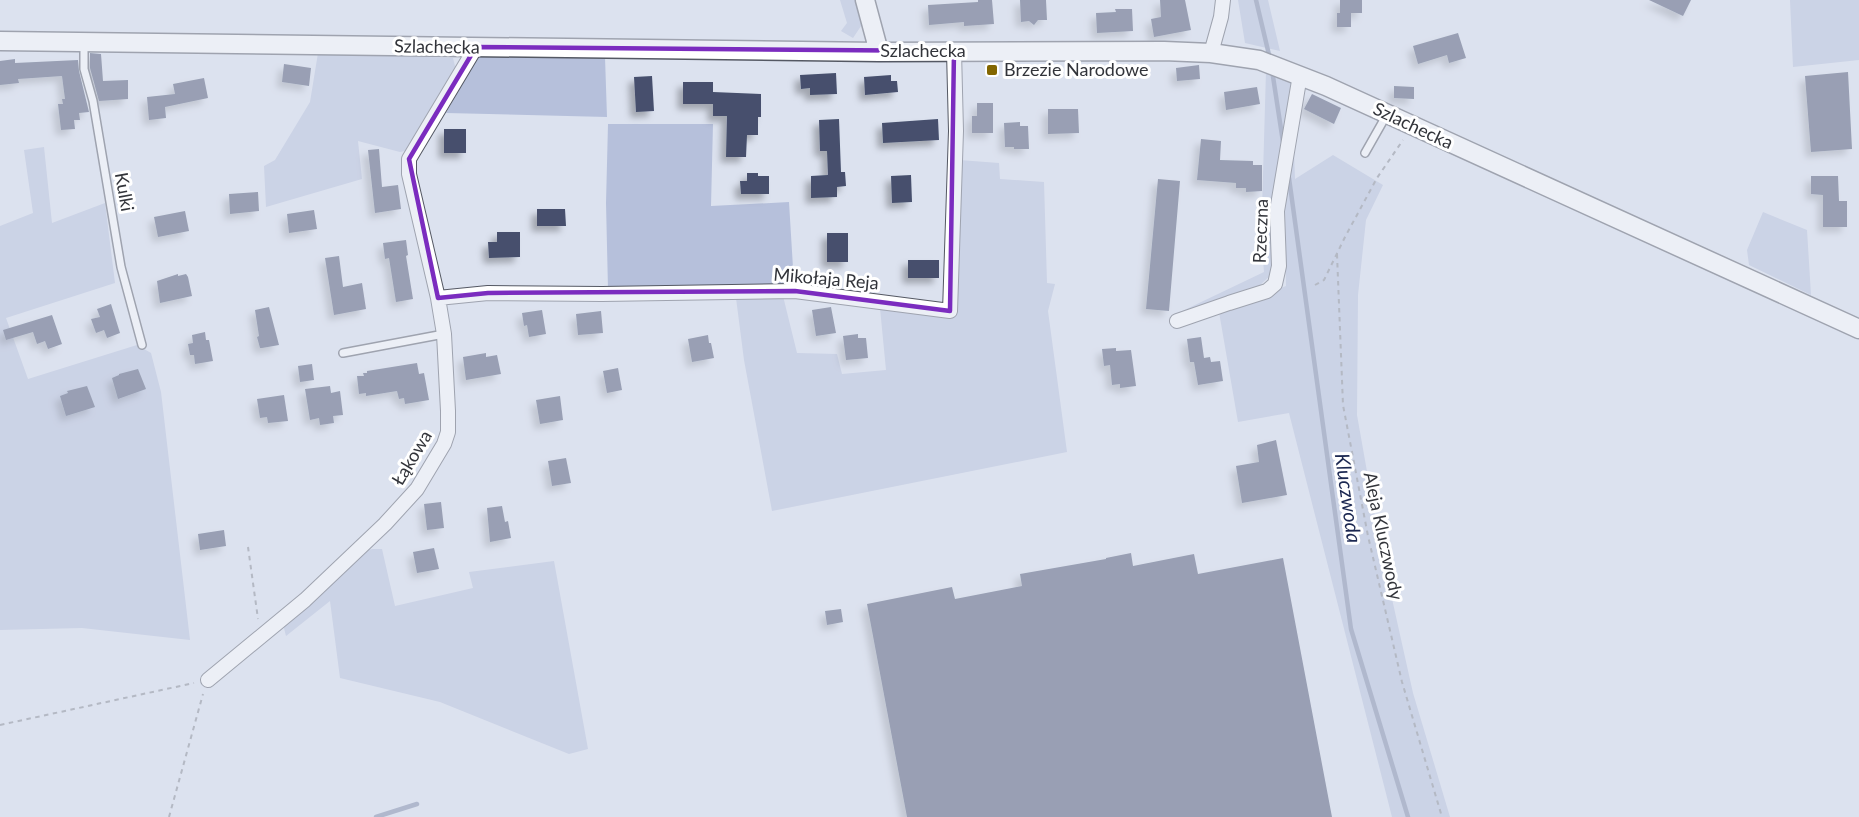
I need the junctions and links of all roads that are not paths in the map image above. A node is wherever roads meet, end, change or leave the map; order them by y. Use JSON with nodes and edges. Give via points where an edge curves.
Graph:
{"nodes":[{"id":1,"x":865,"y":0,"type":"edge"},
{"id":2,"x":1223,"y":0,"type":"edge"},
{"id":3,"x":0,"y":41,"type":"edge"},
{"id":4,"x":84,"y":42,"type":"junction"},
{"id":5,"x":476,"y":47,"type":"junction"},
{"id":6,"x":879,"y":51,"type":"junction"},
{"id":7,"x":954,"y":51,"type":"junction"},
{"id":8,"x":1211,"y":52,"type":"junction"},
{"id":9,"x":1295,"y":73,"type":"junction"},
{"id":10,"x":1388,"y":114,"type":"junction"},
{"id":11,"x":1365,"y":153,"type":"dead end"},
{"id":12,"x":438,"y":298,"type":"junction"},
{"id":13,"x":1177,"y":321,"type":"dead end"},
{"id":14,"x":1859,"y":329,"type":"edge"},
{"id":15,"x":444,"y":334,"type":"junction"},
{"id":16,"x":142,"y":345,"type":"dead end"},
{"id":17,"x":343,"y":353,"type":"dead end"},
{"id":18,"x":208,"y":680,"type":"road end"}],
"edges":[{"from":1,"to":6,"type":"street"},
{"from":2,"to":8,"type":"street"},
{"from":3,"to":4,"type":"street","name":"Szlachecka"},
{"from":4,"to":5,"type":"street","name":"Szlachecka"},
{"from":4,"to":16,"type":"lane","name":"Kulki","via":[[84,69],[121,267]]},
{"from":5,"to":6,"type":"street","name":"Szlachecka"},
{"from":5,"to":12,"type":"street","name":"Łąkowa","via":[[409,159],[409,174]]},
{"from":6,"to":7,"type":"street","name":"Szlachecka"},
{"from":7,"to":8,"type":"street","name":"Szlachecka"},
{"from":7,"to":12,"type":"street","name":"Mikołaja Reja","via":[[956,131],[950,311],[795,291],[488,293]]},
{"from":8,"to":9,"type":"street","name":"Szlachecka","via":[[1259,60]]},
{"from":9,"to":10,"type":"street","name":"Szlachecka"},
{"from":9,"to":13,"type":"street","name":"Rzeczna","via":[[1277,211],[1279,266],[1275,284],[1267,291]]},
{"from":10,"to":11,"type":"lane"},
{"from":10,"to":14,"type":"street","name":"Szlachecka"},
{"from":12,"to":15,"type":"street","name":"Łąkowa"},
{"from":15,"to":17,"type":"lane"},
{"from":15,"to":18,"type":"street","name":"Łąkowa","via":[[448,432],[417,489],[305,600]]}]}
